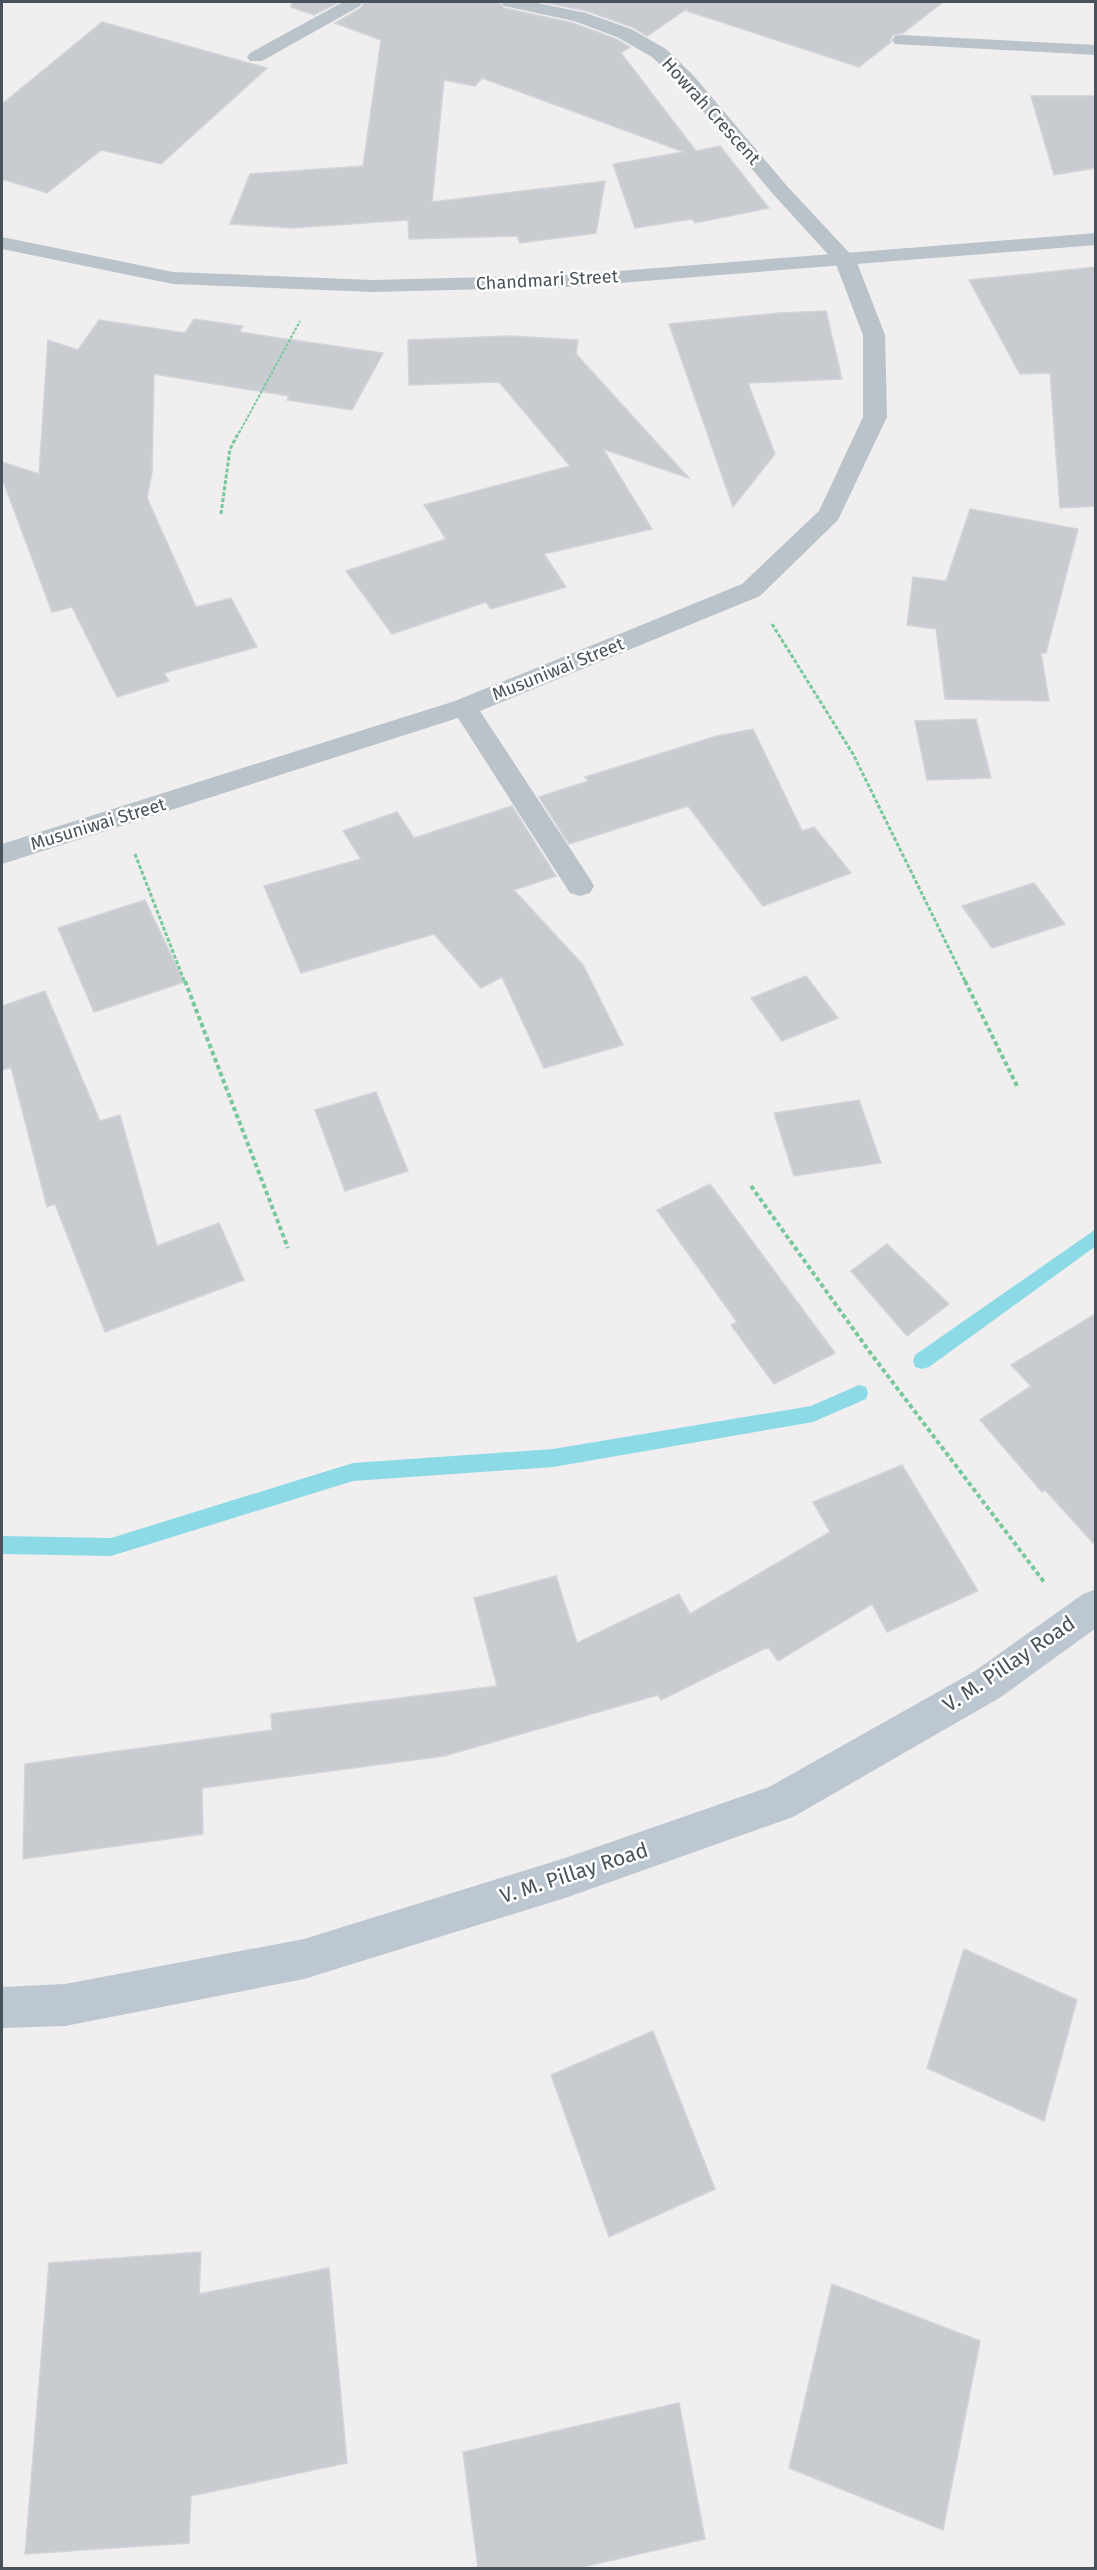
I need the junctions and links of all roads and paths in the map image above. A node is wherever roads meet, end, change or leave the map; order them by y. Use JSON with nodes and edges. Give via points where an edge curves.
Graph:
{"nodes":[{"id":1,"x":354,"y":2,"type":"edge"},
{"id":2,"x":510,"y":2,"type":"edge"},
{"id":3,"x":901,"y":40,"type":"dead end"},
{"id":4,"x":1095,"y":50,"type":"edge"},
{"id":5,"x":256,"y":57,"type":"dead end"},
{"id":6,"x":1095,"y":239,"type":"edge"},
{"id":7,"x":2,"y":243,"type":"edge"},
{"id":8,"x":845,"y":260,"type":"junction"},
{"id":9,"x":321,"y":284,"type":"junction"},
{"id":10,"x":221,"y":514,"type":"dead end"},
{"id":11,"x":751,"y":590,"type":"junction"},
{"id":12,"x":464,"y":707,"type":"junction"},
{"id":13,"x":121,"y":817,"type":"junction"},
{"id":14,"x":2,"y":854,"type":"edge"},
{"id":15,"x":580,"y":886,"type":"dead end"},
{"id":16,"x":1018,"y":1088,"type":"dead end"},
{"id":17,"x":751,"y":1186,"type":"dead end"},
{"id":18,"x":288,"y":1248,"type":"dead end"},
{"id":19,"x":1085,"y":1613,"type":"edge"},
{"id":20,"x":2,"y":2008,"type":"edge"}],
"edges":[{"from":1,"to":5,"type":"lane"},
{"from":2,"to":8,"type":"street","name":"Howrah Crescent","via":[[579,17],[624,33],[659,53]]},
{"from":3,"to":4,"type":"lane"},
{"from":6,"to":8,"type":"street","name":"Chandmari Street"},
{"from":7,"to":9,"type":"street","name":"Chandmari Street","via":[[173,278]]},
{"from":8,"to":9,"type":"street","name":"Chandmari Street","via":[[569,281]]},
{"from":8,"to":11,"type":"street","name":"Musuniwai Street","via":[[874,335],[875,417],[829,515]]},
{"from":9,"to":10,"type":"path","via":[[230,449]]},
{"from":11,"to":12,"type":"street","name":"Musuniwai Street"},
{"from":11,"to":16,"type":"path","via":[[854,754]]},
{"from":12,"to":13,"type":"street","name":"Musuniwai Street"},
{"from":12,"to":15,"type":"street"},
{"from":13,"to":14,"type":"street","name":"Musuniwai Street"},
{"from":13,"to":18,"type":"path"},
{"from":17,"to":19,"type":"path","via":[[869,1351]]},
{"from":19,"to":20,"type":"main road","name":"V. M. Pillay Road","via":[[988,1684],[779,1803],[568,1876],[304,1959],[66,2005]]}]}
